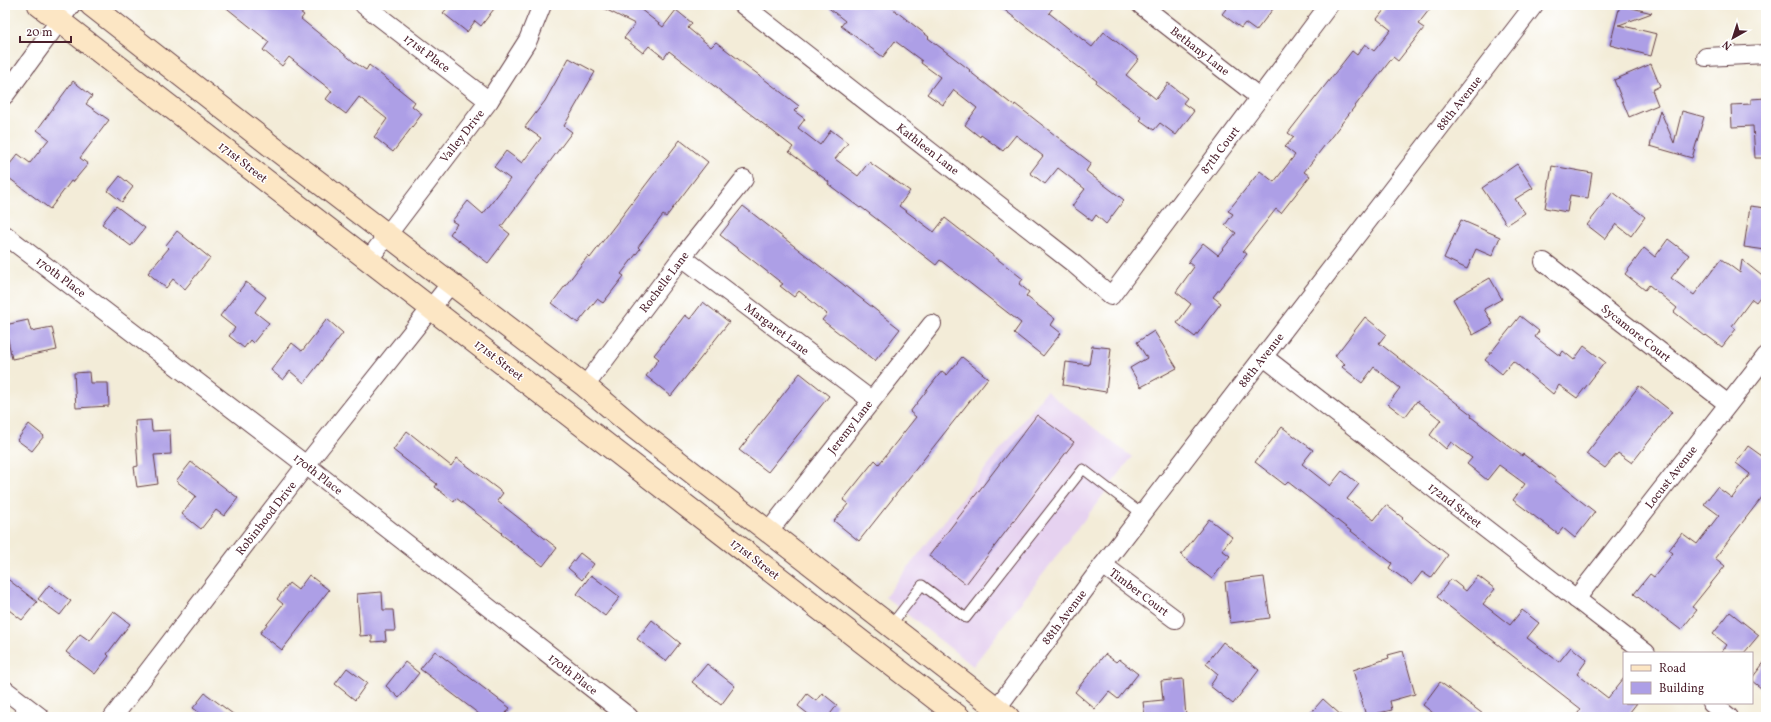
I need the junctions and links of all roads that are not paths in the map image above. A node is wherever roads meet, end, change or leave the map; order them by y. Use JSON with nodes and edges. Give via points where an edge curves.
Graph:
{"nodes":[{"id":1,"x":39,"y":5,"type":"edge"},
{"id":2,"x":91,"y":5,"type":"edge"},
{"id":3,"x":364,"y":5,"type":"edge"},
{"id":4,"x":542,"y":5,"type":"edge"},
{"id":5,"x":743,"y":5,"type":"edge"},
{"id":6,"x":1141,"y":5,"type":"edge"},
{"id":7,"x":1329,"y":5,"type":"edge"},
{"id":8,"x":1534,"y":5,"type":"edge"},
{"id":9,"x":65,"y":13,"type":"edge"},
{"id":10,"x":1766,"y":54,"type":"edge"},
{"id":11,"x":1706,"y":57,"type":"dead end"},
{"id":12,"x":5,"y":94,"type":"edge"},
{"id":13,"x":1259,"y":97,"type":"junction"},
{"id":14,"x":490,"y":101,"type":"junction"},
{"id":15,"x":744,"y":179,"type":"dead end"},
{"id":16,"x":5,"y":234,"type":"edge"},
{"id":17,"x":387,"y":234,"type":"junction"},
{"id":18,"x":682,"y":257,"type":"junction"},
{"id":19,"x":369,"y":259,"type":"junction"},
{"id":20,"x":1544,"y":262,"type":"dead end"},
{"id":21,"x":451,"y":283,"type":"junction"},
{"id":22,"x":1111,"y":296,"type":"joint"},
{"id":23,"x":432,"y":308,"type":"junction"},
{"id":24,"x":932,"y":324,"type":"dead end"},
{"id":25,"x":1766,"y":356,"type":"edge"},
{"id":26,"x":1264,"y":357,"type":"junction"},
{"id":27,"x":585,"y":386,"type":"junction"},
{"id":28,"x":871,"y":400,"type":"junction"},
{"id":29,"x":1728,"y":404,"type":"junction"},
{"id":30,"x":306,"y":465,"type":"junction"},
{"id":31,"x":1142,"y":514,"type":"junction"},
{"id":32,"x":769,"y":531,"type":"junction"},
{"id":33,"x":1102,"y":565,"type":"junction"},
{"id":34,"x":1576,"y":599,"type":"junction"},
{"id":35,"x":1175,"y":619,"type":"dead end"},
{"id":36,"x":891,"y":625,"type":"junction"},
{"id":37,"x":1645,"y":652,"type":"edge"},
{"id":38,"x":5,"y":690,"type":"edge"},
{"id":39,"x":1711,"y":704,"type":"edge"},
{"id":40,"x":998,"y":714,"type":"edge"},
{"id":41,"x":40,"y":717,"type":"edge"},
{"id":42,"x":113,"y":717,"type":"edge"},
{"id":43,"x":629,"y":717,"type":"edge"},
{"id":44,"x":959,"y":717,"type":"edge"},
{"id":45,"x":1729,"y":717,"type":"edge"}],
"edges":[{"from":1,"to":9,"type":"street","name":"171st Street"},
{"from":2,"to":17,"type":"street"},
{"from":3,"to":14,"type":"street","name":"171st Place"},
{"from":4,"to":14,"type":"street","name":"Valley Drive","via":[[528,40]]},
{"from":5,"to":22,"type":"street","name":"Kathleen Lane","via":[[1074,263]]},
{"from":6,"to":13,"type":"street","name":"Bethany Lane"},
{"from":7,"to":13,"type":"street","name":"87th Court"},
{"from":8,"to":26,"type":"street","name":"88th Avenue"},
{"from":9,"to":12,"type":"street"},
{"from":9,"to":19,"type":"street","name":"171st Street"},
{"from":10,"to":11,"type":"street"},
{"from":13,"to":22,"type":"street","name":"87th Court"},
{"from":14,"to":17,"type":"street","name":"Valley Drive"},
{"from":15,"to":18,"type":"street","name":"Rochelle Lane"},
{"from":16,"to":30,"type":"street","name":"170th Place"},
{"from":17,"to":19,"type":"street","name":"Valley Drive"},
{"from":17,"to":21,"type":"street"},
{"from":18,"to":27,"type":"street","name":"Rochelle Lane"},
{"from":18,"to":28,"type":"street","name":"Margaret Lane"},
{"from":19,"to":23,"type":"street","name":"171st Street"},
{"from":20,"to":29,"type":"street","name":"Sycamore Court"},
{"from":21,"to":23,"type":"street","name":"Robinhood Drive"},
{"from":21,"to":27,"type":"street"},
{"from":23,"to":30,"type":"street","name":"Robinhood Drive"},
{"from":23,"to":44,"type":"street","name":"171st Street"},
{"from":24,"to":28,"type":"street","name":"Jeremy Lane"},
{"from":25,"to":29,"type":"street","name":"Locust Avenue"},
{"from":26,"to":31,"type":"street","name":"88th Avenue"},
{"from":26,"to":34,"type":"street","name":"172nd Street"},
{"from":27,"to":32,"type":"street","via":[[636,429]]},
{"from":28,"to":32,"type":"street","name":"Jeremy Lane"},
{"from":29,"to":34,"type":"street","name":"Locust Avenue"},
{"from":30,"to":42,"type":"street","name":"Robinhood Drive"},
{"from":30,"to":43,"type":"street","name":"170th Place"},
{"from":31,"to":33,"type":"street","name":"88th Avenue"},
{"from":31,"to":36,"type":"lane","via":[[1083,469],[966,618],[922,585]]},
{"from":32,"to":36,"type":"street"},
{"from":33,"to":35,"type":"street","name":"Timber Court"},
{"from":33,"to":40,"type":"street","name":"88th Avenue"},
{"from":34,"to":37,"type":"street","name":"172nd Street"},
{"from":36,"to":40,"type":"street"},
{"from":38,"to":41,"type":"street"},
{"from":39,"to":45,"type":"street"}]}
